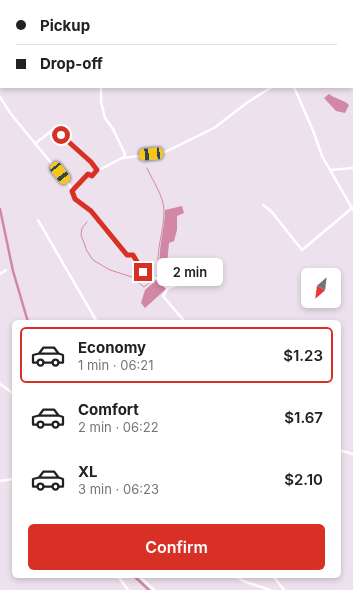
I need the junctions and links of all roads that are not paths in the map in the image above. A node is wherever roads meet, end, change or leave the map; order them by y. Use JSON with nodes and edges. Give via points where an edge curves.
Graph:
{"nodes":[{"id":1,"x":101,"y":88,"type":"edge"},
{"id":2,"x":270,"y":88,"type":"edge"},
{"id":3,"x":294,"y":88,"type":"edge"},
{"id":4,"x":0,"y":97,"type":"edge"},
{"id":5,"x":36,"y":143,"type":"junction"},
{"id":6,"x":122,"y":158,"type":"junction"},
{"id":7,"x":353,"y":168,"type":"edge"},
{"id":8,"x":97,"y":170,"type":"junction"},
{"id":9,"x":330,"y":170,"type":"junction"},
{"id":10,"x":72,"y":191,"type":"junction"},
{"id":11,"x":263,"y":205,"type":"dead end"},
{"id":12,"x":353,"y":209,"type":"edge"},
{"id":13,"x":38,"y":220,"type":"dead end"},
{"id":14,"x":6,"y":270,"type":"dead end"},
{"id":15,"x":208,"y":272,"type":"dead end"},
{"id":16,"x":0,"y":274,"type":"edge"},
{"id":17,"x":168,"y":288,"type":"junction"},
{"id":18,"x":96,"y":320,"type":"edge"},
{"id":19,"x":183,"y":320,"type":"edge"},
{"id":20,"x":0,"y":384,"type":"edge"},
{"id":21,"x":12,"y":393,"type":"edge"},
{"id":22,"x":341,"y":451,"type":"edge"},
{"id":23,"x":353,"y":454,"type":"edge"},
{"id":24,"x":12,"y":479,"type":"edge"},
{"id":25,"x":0,"y":481,"type":"edge"},
{"id":26,"x":119,"y":578,"type":"edge"},
{"id":27,"x":141,"y":578,"type":"edge"},
{"id":28,"x":239,"y":578,"type":"edge"},
{"id":29,"x":275,"y":578,"type":"edge"},
{"id":30,"x":128,"y":590,"type":"edge"},
{"id":31,"x":154,"y":590,"type":"edge"},
{"id":32,"x":270,"y":590,"type":"edge"},
{"id":33,"x":284,"y":590,"type":"edge"}],
"edges":[{"from":1,"to":6,"type":"street","via":[[105,118],[125,154]]},
{"from":2,"to":6,"type":"street","via":[[214,128],[163,153]]},
{"from":3,"to":9,"type":"street"},
{"from":4,"to":5,"type":"street"},
{"from":5,"to":8,"type":"street","via":[[55,128]]},
{"from":5,"to":10,"type":"street"},
{"from":6,"to":8,"type":"street"},
{"from":7,"to":9,"type":"street"},
{"from":8,"to":10,"type":"street","via":[[92,176],[88,174]]},
{"from":9,"to":12,"type":"street"},
{"from":10,"to":17,"type":"street","via":[[75,199],[91,211],[127,255],[133,255],[143,272],[157,278]]},
{"from":11,"to":12,"type":"street","via":[[271,211],[302,250]]},
{"from":13,"to":18,"type":"street"},
{"from":14,"to":16,"type":"street"},
{"from":15,"to":17,"type":"street","via":[[189,285],[184,283]]},
{"from":17,"to":19,"type":"street","via":[[163,296]]},
{"from":20,"to":21,"type":"street"},
{"from":22,"to":23,"type":"street"},
{"from":24,"to":25,"type":"street"},
{"from":26,"to":30,"type":"street"},
{"from":27,"to":31,"type":"street"},
{"from":28,"to":32,"type":"street","via":[[243,582]]},
{"from":29,"to":33,"type":"street"}]}
